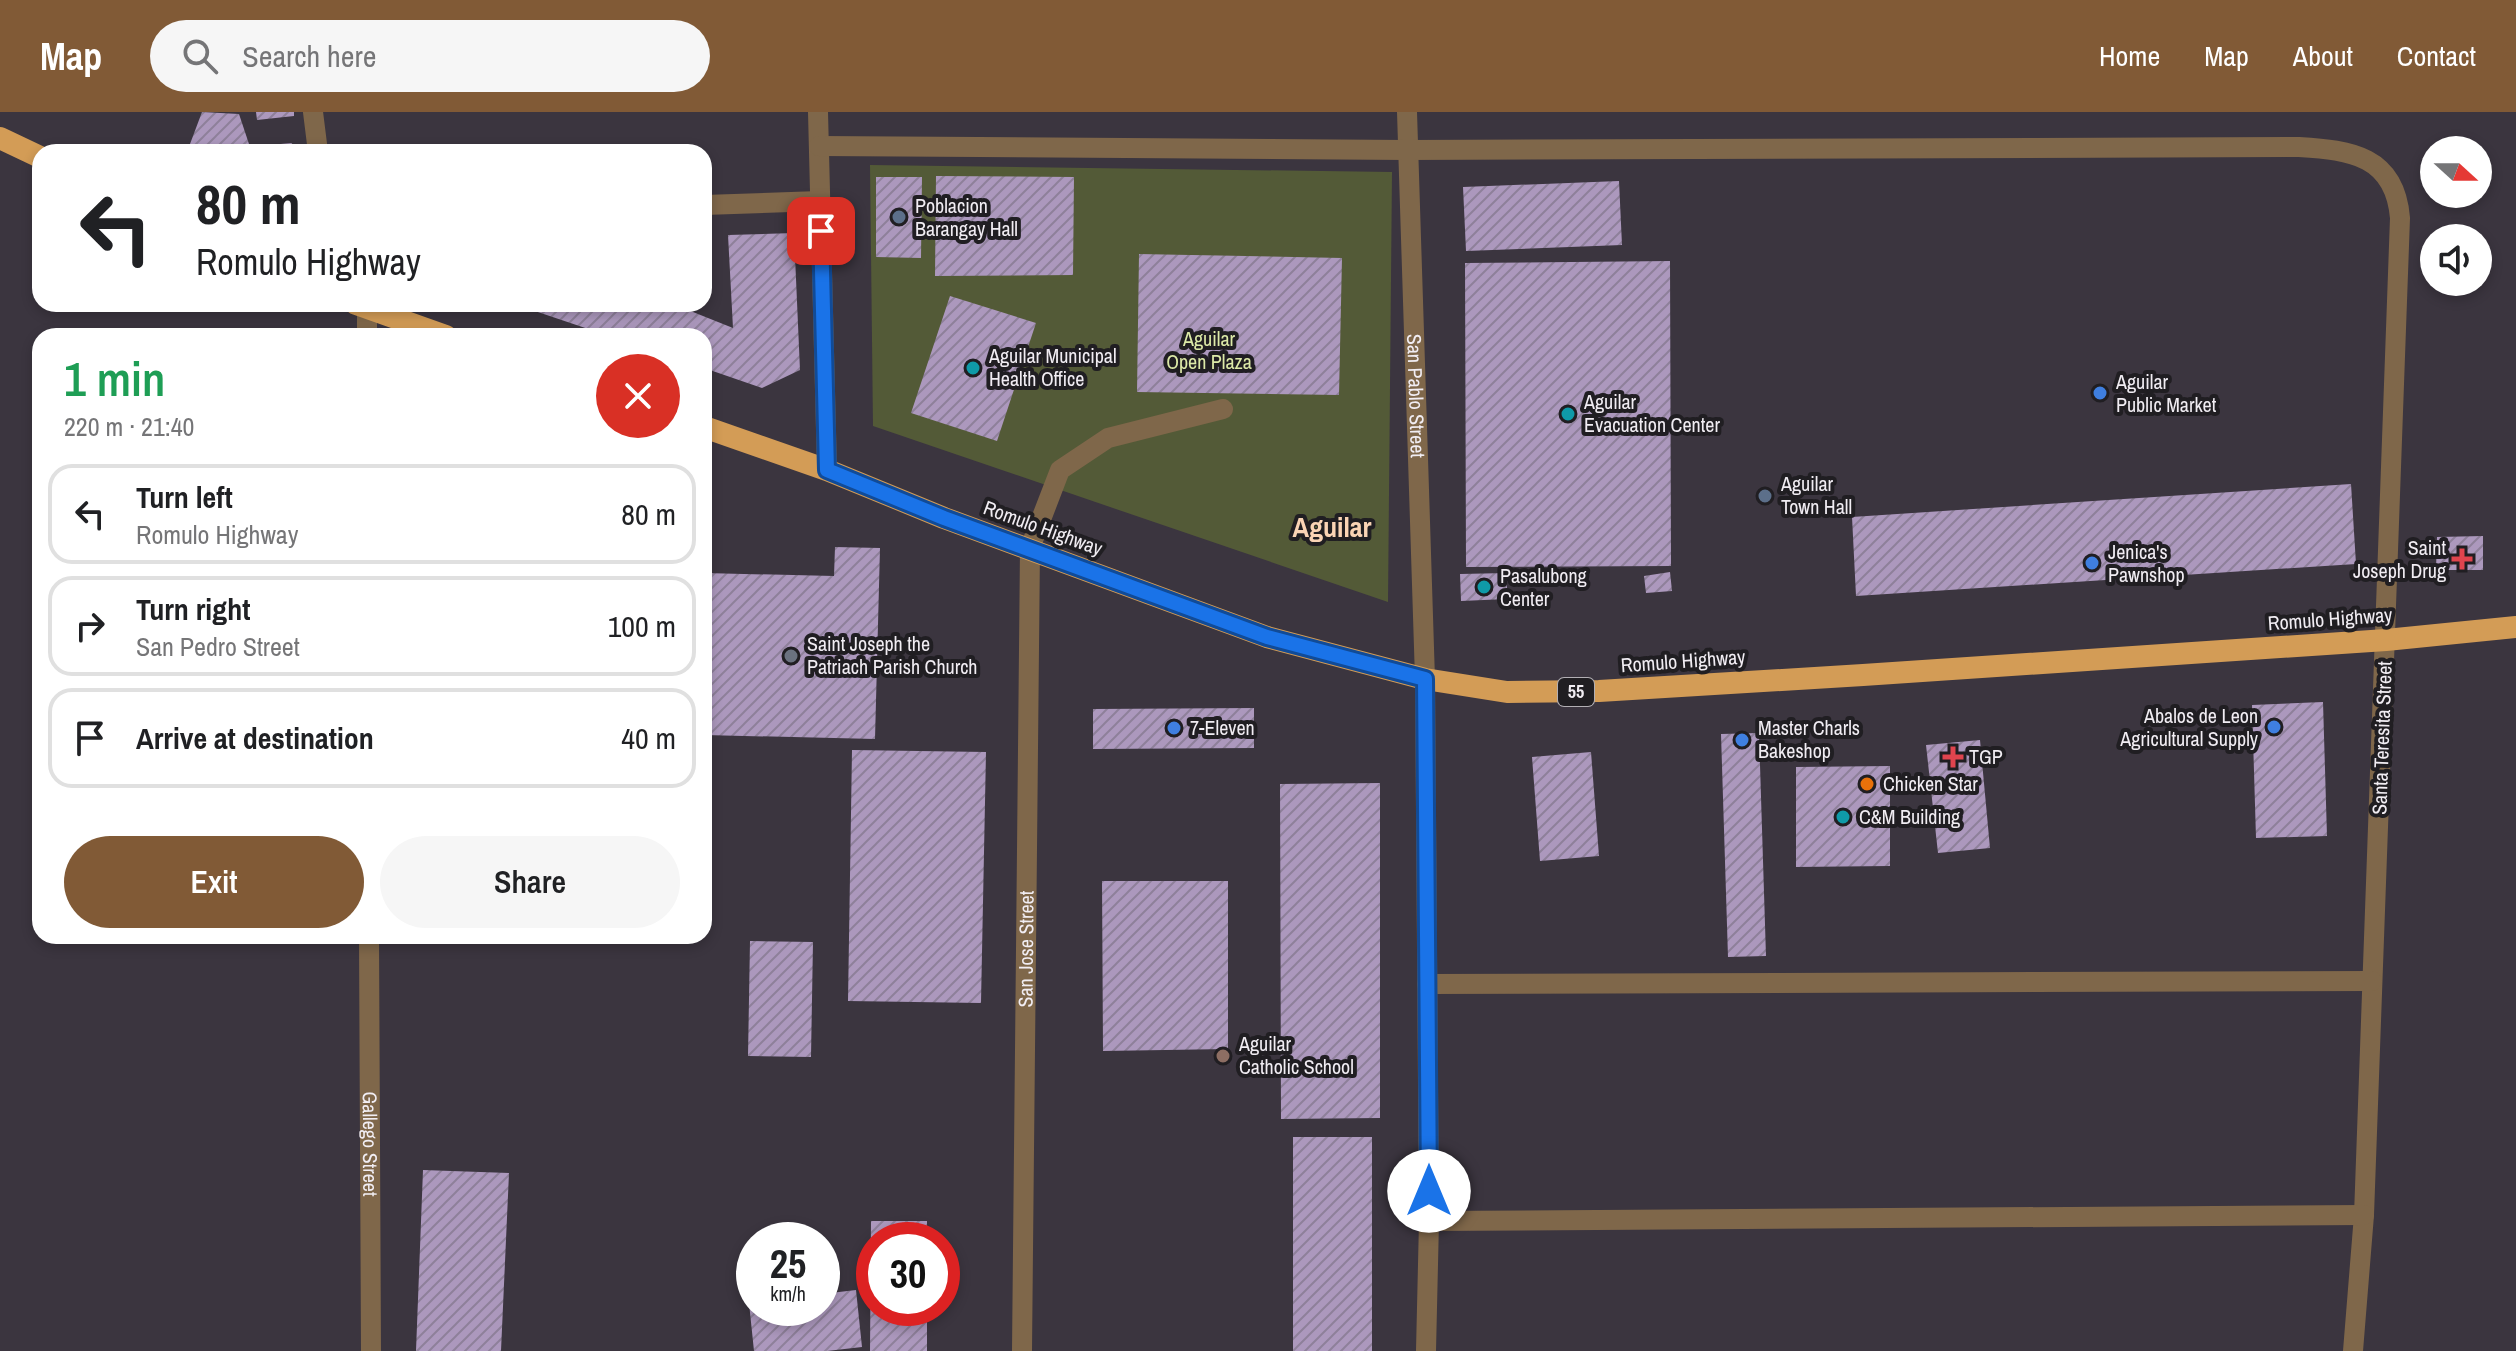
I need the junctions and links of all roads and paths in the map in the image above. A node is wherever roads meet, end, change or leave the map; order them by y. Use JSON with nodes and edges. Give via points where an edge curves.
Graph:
{"nodes":[{"id":1,"x":313,"y":112,"type":"edge"},
{"id":2,"x":818,"y":112,"type":"edge"},
{"id":3,"x":1407,"y":112,"type":"edge"},
{"id":4,"x":0,"y":138,"type":"edge"},
{"id":5,"x":317,"y":144,"type":"edge"},
{"id":6,"x":819,"y":146,"type":"junction"},
{"id":7,"x":1407,"y":150,"type":"junction"},
{"id":8,"x":32,"y":153,"type":"edge"},
{"id":9,"x":820,"y":201,"type":"junction"},
{"id":10,"x":712,"y":205,"type":"edge"},
{"id":11,"x":378,"y":312,"type":"edge"},
{"id":12,"x":423,"y":328,"type":"edge"},
{"id":13,"x":1223,"y":409,"type":"dead end"},
{"id":14,"x":712,"y":430,"type":"edge"},
{"id":15,"x":827,"y":470,"type":"junction"},
{"id":16,"x":1030,"y":548,"type":"junction"},
{"id":17,"x":2516,"y":627,"type":"edge"},
{"id":18,"x":2386,"y":640,"type":"junction"},
{"id":19,"x":1425,"y":679,"type":"junction"},
{"id":20,"x":369,"y":944,"type":"edge"},
{"id":21,"x":2372,"y":981,"type":"junction"},
{"id":22,"x":1427,"y":984,"type":"junction"},
{"id":23,"x":2364,"y":1215,"type":"junction"},
{"id":24,"x":1429,"y":1221,"type":"junction"},
{"id":25,"x":371,"y":1351,"type":"edge"},
{"id":26,"x":1022,"y":1351,"type":"edge"},
{"id":27,"x":1426,"y":1351,"type":"edge"},
{"id":28,"x":2353,"y":1351,"type":"edge"}],
"edges":[{"from":1,"to":5,"type":"street"},
{"from":2,"to":6,"type":"street"},
{"from":3,"to":7,"type":"street","name":"San Pablo Street"},
{"from":4,"to":8,"type":"highway"},
{"from":6,"to":7,"type":"street","name":"Santa Teresita Street"},
{"from":6,"to":9,"type":"street"},
{"from":7,"to":18,"type":"street","name":"Santa Teresita Street","via":[[2299,147],[2359,155],[2377,166],[2398,196],[2400,218]]},
{"from":7,"to":19,"type":"street","name":"San Pablo Street"},
{"from":9,"to":10,"type":"street"},
{"from":9,"to":15,"type":"street"},
{"from":11,"to":12,"type":"highway"},
{"from":13,"to":16,"type":"street","via":[[1108,438],[1060,470]]},
{"from":14,"to":15,"type":"highway","name":"Romulo Highway","number":"55"},
{"from":15,"to":16,"type":"highway","name":"Romulo Highway","number":"55"},
{"from":16,"to":19,"type":"highway","name":"Romulo Highway","number":"55","via":[[1267,637]]},
{"from":16,"to":26,"type":"street","name":"San Jose Street"},
{"from":17,"to":18,"type":"highway","name":"Romulo Highway","number":"55"},
{"from":18,"to":19,"type":"highway","name":"Romulo Highway","number":"55","via":[[1599,691],[1507,692]]},
{"from":18,"to":21,"type":"street","name":"Santa Teresita Street"},
{"from":19,"to":22,"type":"street","name":"San Pablo Street"},
{"from":20,"to":25,"type":"street","name":"Gallego Street"},
{"from":21,"to":22,"type":"street"},
{"from":21,"to":23,"type":"street","name":"Santa Teresita Street"},
{"from":22,"to":24,"type":"street","name":"San Pablo Street"},
{"from":23,"to":24,"type":"street"},
{"from":23,"to":28,"type":"street","name":"Santa Teresita Street"},
{"from":24,"to":27,"type":"street","name":"San Pablo Street"}]}
